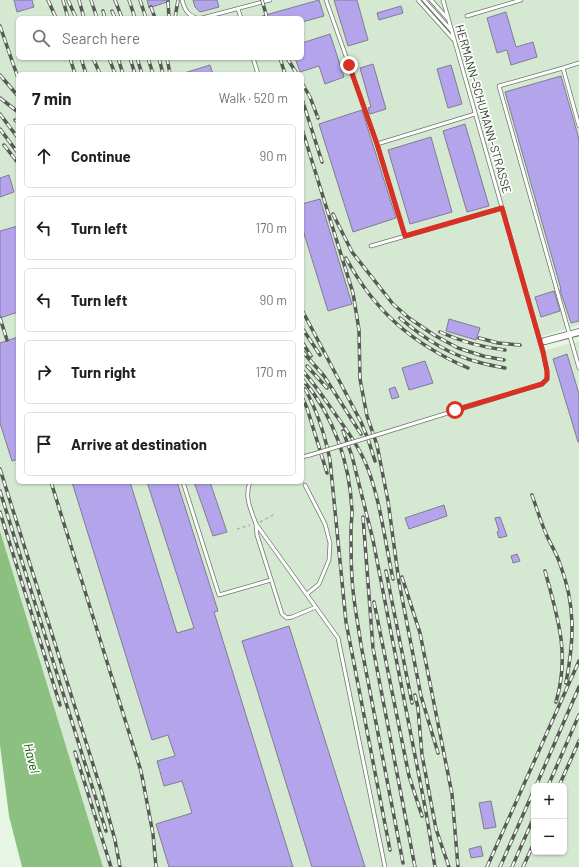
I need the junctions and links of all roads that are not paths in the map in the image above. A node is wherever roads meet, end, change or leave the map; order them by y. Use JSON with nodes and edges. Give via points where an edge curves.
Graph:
{"nodes":[{"id":1,"x":182,"y":0,"type":"edge"},
{"id":2,"x":270,"y":0,"type":"edge"},
{"id":3,"x":326,"y":0,"type":"edge"},
{"id":4,"x":418,"y":0,"type":"edge"},
{"id":5,"x":424,"y":0,"type":"edge"},
{"id":6,"x":431,"y":0,"type":"edge"},
{"id":7,"x":443,"y":0,"type":"edge"},
{"id":8,"x":521,"y":0,"type":"edge"},
{"id":9,"x":238,"y":9,"type":"junction"},
{"id":10,"x":193,"y":16,"type":"edge"},
{"id":11,"x":210,"y":16,"type":"edge"},
{"id":12,"x":240,"y":16,"type":"edge"},
{"id":13,"x":467,"y":16,"type":"dead end"},
{"id":14,"x":449,"y":20,"type":"junction"},
{"id":15,"x":452,"y":31,"type":"junction"},
{"id":16,"x":454,"y":40,"type":"junction"},
{"id":17,"x":254,"y":60,"type":"edge"},
{"id":18,"x":579,"y":63,"type":"edge"},
{"id":19,"x":562,"y":68,"type":"junction"},
{"id":20,"x":257,"y":72,"type":"edge"},
{"id":21,"x":475,"y":114,"type":"junction"},
{"id":22,"x":579,"y":126,"type":"edge"},
{"id":23,"x":377,"y":144,"type":"junction"},
{"id":24,"x":502,"y":208,"type":"junction"},
{"id":25,"x":405,"y":236,"type":"junction"},
{"id":26,"x":371,"y":246,"type":"dead end"},
{"id":27,"x":579,"y":332,"type":"edge"},
{"id":28,"x":569,"y":335,"type":"junction"},
{"id":29,"x":545,"y":341,"type":"dead end"},
{"id":30,"x":579,"y":368,"type":"edge"},
{"id":31,"x":304,"y":456,"type":"edge"},
{"id":32,"x":184,"y":484,"type":"edge"},
{"id":33,"x":250,"y":484,"type":"edge"},
{"id":34,"x":305,"y":485,"type":"dead end"},
{"id":35,"x":256,"y":524,"type":"junction"},
{"id":36,"x":271,"y":580,"type":"junction"},
{"id":37,"x":307,"y":594,"type":"junction"},
{"id":38,"x":316,"y":607,"type":"junction"},
{"id":39,"x":385,"y":867,"type":"edge"}],
"edges":[{"from":1,"to":10,"type":"lane","via":[[185,10]]},
{"from":2,"to":9,"type":"lane"},
{"from":3,"to":23,"type":"lane"},
{"from":4,"to":16,"type":"lane"},
{"from":5,"to":15,"type":"lane"},
{"from":6,"to":14,"type":"lane"},
{"from":7,"to":14,"type":"lane","name":"HERMANN-SCHUMANN-STRASSE"},
{"from":8,"to":13,"type":"lane"},
{"from":9,"to":11,"type":"lane"},
{"from":9,"to":12,"type":"lane"},
{"from":14,"to":15,"type":"lane","name":"HERMANN-SCHUMANN-STRASSE"},
{"from":15,"to":16,"type":"lane","name":"HERMANN-SCHUMANN-STRASSE"},
{"from":16,"to":21,"type":"lane","name":"HERMANN-SCHUMANN-STRASSE"},
{"from":17,"to":20,"type":"lane"},
{"from":18,"to":19,"type":"lane"},
{"from":19,"to":22,"type":"lane"},
{"from":19,"to":28,"type":"lane","via":[[499,86]]},
{"from":21,"to":23,"type":"lane"},
{"from":21,"to":24,"type":"lane","name":"HERMANN-SCHUMANN-STRASSE"},
{"from":23,"to":25,"type":"lane"},
{"from":24,"to":25,"type":"lane"},
{"from":24,"to":31,"type":"lane","name":"HERMANN-SCHUMANN-STRASSE","bridge":true,"via":[[543,352],[547,379],[542,384]]},
{"from":25,"to":26,"type":"lane"},
{"from":27,"to":28,"type":"street"},
{"from":28,"to":29,"type":"street"},
{"from":28,"to":30,"type":"lane"},
{"from":32,"to":36,"type":"lane","via":[[219,595]]},
{"from":33,"to":35,"type":"lane","via":[[248,502]]},
{"from":34,"to":37,"type":"lane","via":[[325,524],[330,543],[329,560],[319,584]]},
{"from":35,"to":36,"type":"lane"},
{"from":35,"to":37,"type":"lane"},
{"from":36,"to":38,"type":"lane","via":[[282,614],[287,618]]},
{"from":37,"to":38,"type":"lane"},
{"from":38,"to":39,"type":"lane","via":[[338,638]]}]}
